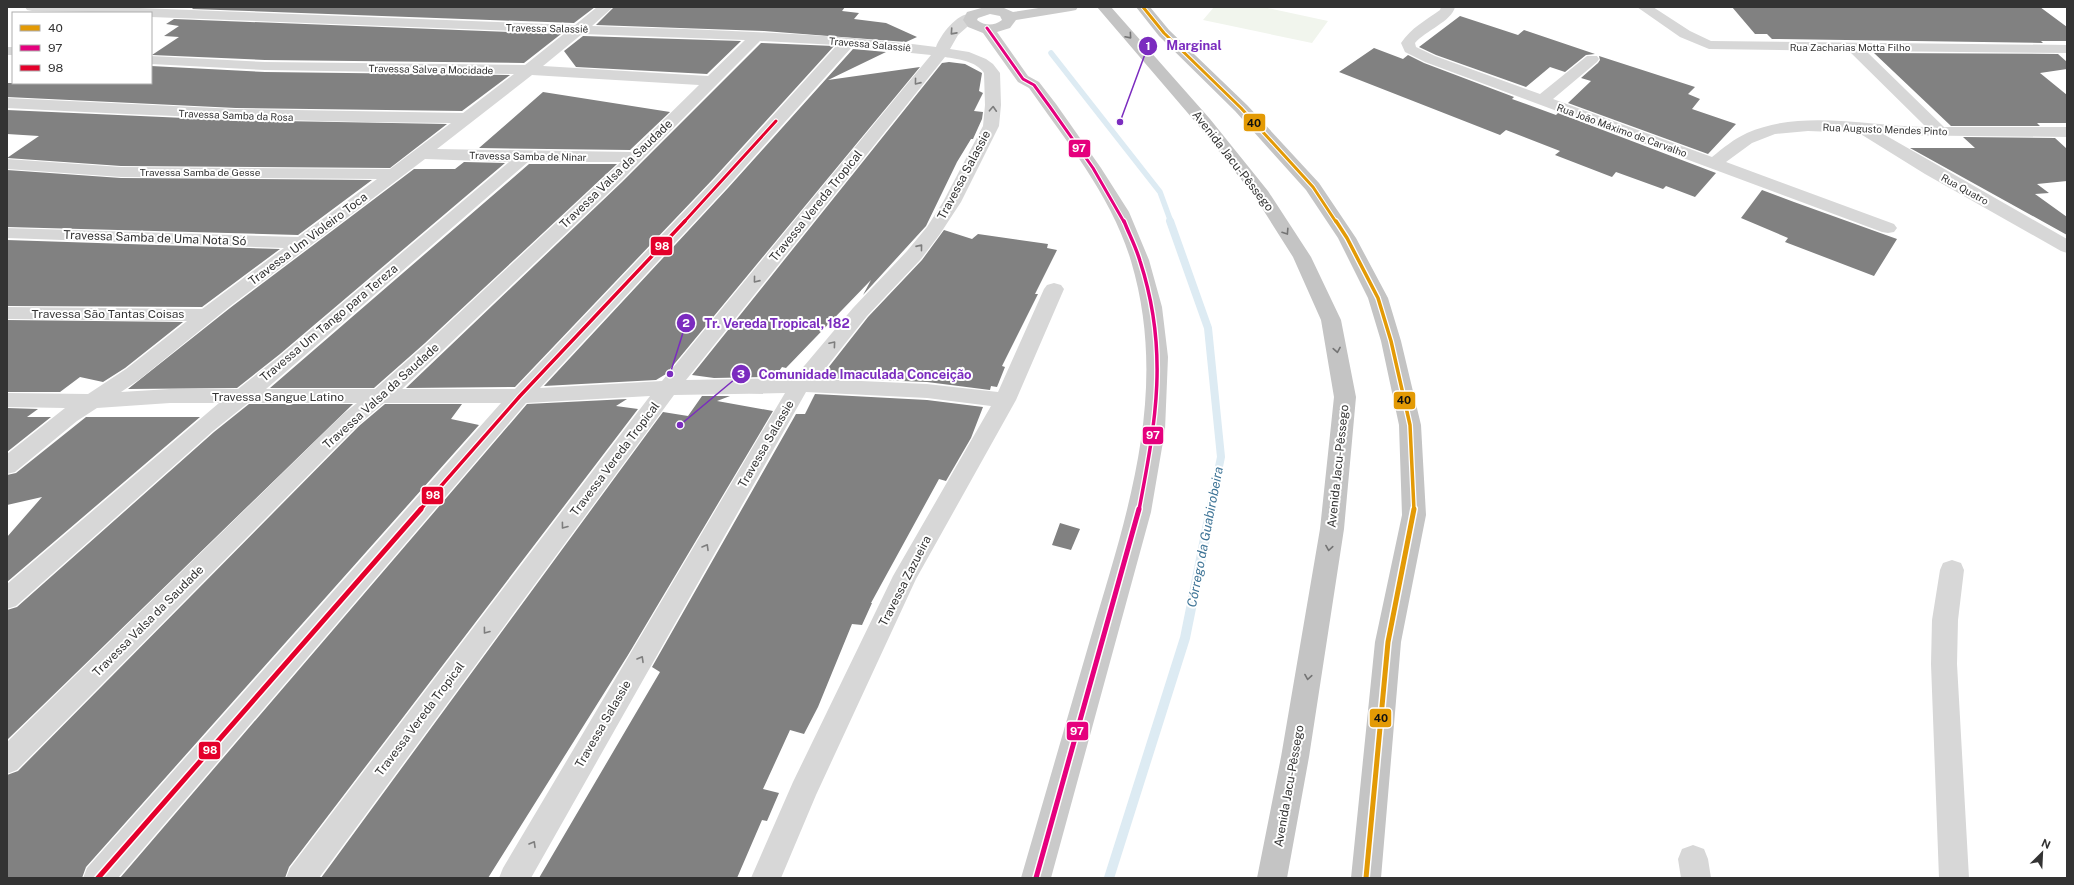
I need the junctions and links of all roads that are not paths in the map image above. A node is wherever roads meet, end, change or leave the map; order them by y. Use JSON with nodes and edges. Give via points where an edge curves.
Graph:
{"nodes":[{"id":1,"x":32,"y":7,"type":"edge"},
{"id":2,"x":606,"y":7,"type":"edge"},
{"id":3,"x":1071,"y":7,"type":"edge"},
{"id":4,"x":1104,"y":7,"type":"edge"},
{"id":5,"x":1143,"y":7,"type":"edge"},
{"id":6,"x":1644,"y":7,"type":"edge"},
{"id":7,"x":991,"y":9,"type":"edge"},
{"id":8,"x":1448,"y":9,"type":"edge"},
{"id":9,"x":422,"y":11,"type":"dead end"},
{"id":10,"x":131,"y":12,"type":"edge"},
{"id":11,"x":152,"y":13,"type":"edge"},
{"id":12,"x":971,"y":13,"type":"edge"},
{"id":13,"x":1010,"y":17,"type":"edge"},
{"id":14,"x":406,"y":24,"type":"junction"},
{"id":15,"x":580,"y":28,"type":"junction"},
{"id":16,"x":984,"y":28,"type":"junction"},
{"id":17,"x":758,"y":36,"type":"junction"},
{"id":18,"x":848,"y":42,"type":"junction"},
{"id":19,"x":1853,"y":47,"type":"junction"},
{"id":20,"x":2067,"y":49,"type":"edge"},
{"id":21,"x":942,"y":51,"type":"junction"},
{"id":22,"x":1592,"y":59,"type":"dead end"},
{"id":23,"x":152,"y":60,"type":"edge"},
{"id":24,"x":528,"y":70,"type":"junction"},
{"id":25,"x":711,"y":81,"type":"junction"},
{"id":26,"x":1034,"y":85,"type":"junction"},
{"id":27,"x":1542,"y":100,"type":"junction"},
{"id":28,"x":7,"y":103,"type":"edge"},
{"id":29,"x":465,"y":118,"type":"junction"},
{"id":30,"x":1864,"y":129,"type":"junction"},
{"id":31,"x":1940,"y":132,"type":"junction"},
{"id":32,"x":2067,"y":132,"type":"edge"},
{"id":33,"x":421,"y":154,"type":"junction"},
{"id":34,"x":524,"y":157,"type":"junction"},
{"id":35,"x":635,"y":157,"type":"junction"},
{"id":36,"x":7,"y":164,"type":"edge"},
{"id":37,"x":1714,"y":164,"type":"junction"},
{"id":38,"x":393,"y":174,"type":"junction"},
{"id":39,"x":1888,"y":228,"type":"dead end"},
{"id":40,"x":7,"y":233,"type":"edge"},
{"id":41,"x":302,"y":243,"type":"junction"},
{"id":42,"x":2067,"y":246,"type":"edge"},
{"id":43,"x":1054,"y":289,"type":"dead end"},
{"id":44,"x":7,"y":313,"type":"edge"},
{"id":45,"x":208,"y":314,"type":"junction"},
{"id":46,"x":800,"y":385,"type":"junction"},
{"id":47,"x":668,"y":388,"type":"junction"},
{"id":48,"x":520,"y":396,"type":"junction"},
{"id":49,"x":240,"y":397,"type":"junction"},
{"id":50,"x":378,"y":397,"type":"junction"},
{"id":51,"x":7,"y":400,"type":"edge"},
{"id":52,"x":1005,"y":400,"type":"junction"},
{"id":53,"x":90,"y":401,"type":"junction"},
{"id":54,"x":7,"y":466,"type":"edge"},
{"id":55,"x":1952,"y":570,"type":"dead end"},
{"id":56,"x":7,"y":598,"type":"edge"},
{"id":57,"x":7,"y":761,"type":"edge"},
{"id":58,"x":1270,"y":874,"type":"edge"},
{"id":59,"x":98,"y":878,"type":"edge"},
{"id":60,"x":301,"y":878,"type":"edge"},
{"id":61,"x":514,"y":878,"type":"edge"},
{"id":62,"x":766,"y":878,"type":"edge"},
{"id":63,"x":1036,"y":878,"type":"edge"},
{"id":64,"x":1366,"y":878,"type":"edge"},
{"id":65,"x":1954,"y":878,"type":"edge"}],
"edges":[{"from":1,"to":10,"type":"street","name":"Travessa Salassiê"},
{"from":2,"to":15,"type":"street","name":"Travessa Um Violeiro Toca"},
{"from":3,"to":13,"type":"main road"},
{"from":4,"to":58,"type":"highway","name":"Avenida Jacu-Pêssego","one_way":true,"via":[[1204,122],[1262,195],[1302,257],[1331,320],[1345,397],[1332,528],[1295,757]]},
{"from":5,"to":64,"type":"highway","via":[[1164,33],[1242,108],[1313,187],[1346,238],[1378,298],[1391,341],[1410,425],[1414,515],[1388,642]]},
{"from":6,"to":19,"type":"street","name":"Rua Zacharias Motta Filho","via":[[1685,34],[1709,45]]},
{"from":7,"to":12,"type":"main road"},
{"from":7,"to":13,"type":"main road"},
{"from":8,"to":27,"type":"street","name":"Rua João Máximo de Carvalho","via":[[1416,33],[1408,43],[1410,49],[1430,59]]},
{"from":9,"to":14,"type":"street"},
{"from":11,"to":14,"type":"street","name":"Travessa Salassiê"},
{"from":12,"to":16,"type":"main road","via":[[971,22]]},
{"from":12,"to":21,"type":"street","name":"Travessa Vereda Tropical","one_way":true,"via":[[953,30]]},
{"from":13,"to":16,"type":"main road"},
{"from":13,"to":26,"type":"main road","via":[[1036,78]]},
{"from":14,"to":15,"type":"street","name":"Travessa Salassiê"},
{"from":15,"to":17,"type":"street","name":"Travessa Salassiê"},
{"from":15,"to":24,"type":"street","name":"Travessa Um Violeiro Toca"},
{"from":16,"to":21,"type":"street","name":"Travessa Vereda Tropical","via":[[972,32],[956,45]]},
{"from":16,"to":26,"type":"main road","via":[[1023,79]]},
{"from":17,"to":18,"type":"street","name":"Travessa Salassiê"},
{"from":17,"to":25,"type":"street","name":"Travessa Valsa da Saudade"},
{"from":18,"to":21,"type":"street","name":"Travessa Salassiê"},
{"from":18,"to":48,"type":"street","via":[[721,183]]},
{"from":19,"to":20,"type":"street","name":"Rua Zacharias Motta Filho"},
{"from":19,"to":31,"type":"street"},
{"from":46,"to":21,"type":"street","name":"Travessa Salassie","one_way":true,"via":[[860,312],[934,230],[952,202],[991,126],[992,73],[988,67],[964,55]]},
{"from":21,"to":47,"type":"street","name":"Travessa Vereda Tropical","one_way":true},
{"from":22,"to":27,"type":"street"},
{"from":23,"to":24,"type":"street","name":"Travessa Salve a Mocidade","via":[[289,66]]},
{"from":24,"to":25,"type":"street","name":"Travessa Salve a Mocidade"},
{"from":24,"to":29,"type":"street","name":"Travessa Um Violeiro Toca"},
{"from":25,"to":35,"type":"street","name":"Travessa Valsa da Saudade"},
{"from":26,"to":63,"type":"main road","via":[[1093,168],[1120,212],[1140,260],[1152,307],[1158,357],[1154,430],[1139,512]]},
{"from":27,"to":37,"type":"street","name":"Rua João Máximo de Carvalho"},
{"from":28,"to":29,"type":"street","name":"Travessa Samba da Rosa","via":[[318,118]]},
{"from":29,"to":33,"type":"street","name":"Travessa Um Violeiro Toca"},
{"from":30,"to":31,"type":"street","name":"Rua Augusto Mendes Pinto"},
{"from":30,"to":37,"type":"street","name":"Rua Augusto Mendes Pinto","via":[[1819,126],[1780,129],[1759,134],[1735,145]]},
{"from":30,"to":42,"type":"street","name":"Rua Quatro"},
{"from":31,"to":32,"type":"street","name":"Rua Augusto Mendes Pinto"},
{"from":33,"to":34,"type":"street","name":"Travessa Samba de Ninar"},
{"from":33,"to":38,"type":"street","name":"Travessa Um Violeiro Toca"},
{"from":34,"to":35,"type":"street","name":"Travessa Samba de Ninar"},
{"from":34,"to":49,"type":"street","name":"Travessa Um Tango para Tereza","via":[[288,360]]},
{"from":35,"to":50,"type":"street","name":"Travessa Valsa da Saudade","via":[[433,349]]},
{"from":36,"to":38,"type":"street","name":"Travessa Samba de Gesse","via":[[144,172]]},
{"from":37,"to":39,"type":"street","name":"Rua João Máximo de Carvalho"},
{"from":38,"to":41,"type":"street","name":"Travessa Um Violeiro Toca"},
{"from":40,"to":41,"type":"street","name":"Travessa Samba de Uma Nota Só"},
{"from":41,"to":45,"type":"street","name":"Travessa Um Violeiro Toca"},
{"from":43,"to":52,"type":"street","name":"Travessa Zazueira"},
{"from":44,"to":45,"type":"street","name":"Travessa São Tantas Coisas"},
{"from":45,"to":53,"type":"street","name":"Travessa Um Violeiro Toca","via":[[132,374]]},
{"from":46,"to":47,"type":"street","name":"Travessa Sangue Latino"},
{"from":46,"to":52,"type":"street","name":"Travessa Sangue Latino","via":[[927,391]]},
{"from":61,"to":46,"type":"street","name":"Travessa Salassie","one_way":true},
{"from":47,"to":48,"type":"street","name":"Travessa Sangue Latino"},
{"from":47,"to":60,"type":"street","name":"Travessa Vereda Tropical","one_way":true},
{"from":48,"to":50,"type":"street","name":"Travessa Sangue Latino"},
{"from":48,"to":59,"type":"street"},
{"from":49,"to":50,"type":"street","name":"Travessa Sangue Latino"},
{"from":49,"to":53,"type":"street","name":"Travessa Sangue Latino","via":[[170,396]]},
{"from":49,"to":56,"type":"street","name":"Travessa Um Tango para Tereza"},
{"from":50,"to":57,"type":"street","name":"Travessa Valsa da Saudade","via":[[350,420]]},
{"from":51,"to":53,"type":"street","name":"Travessa Sangue Latino"},
{"from":52,"to":62,"type":"street","name":"Travessa Zazueira","via":[[905,576],[803,791]]},
{"from":53,"to":54,"type":"street","name":"Travessa Um Violeiro Toca"},
{"from":55,"to":65,"type":"street","via":[[1945,620],[1944,664]]}]}
